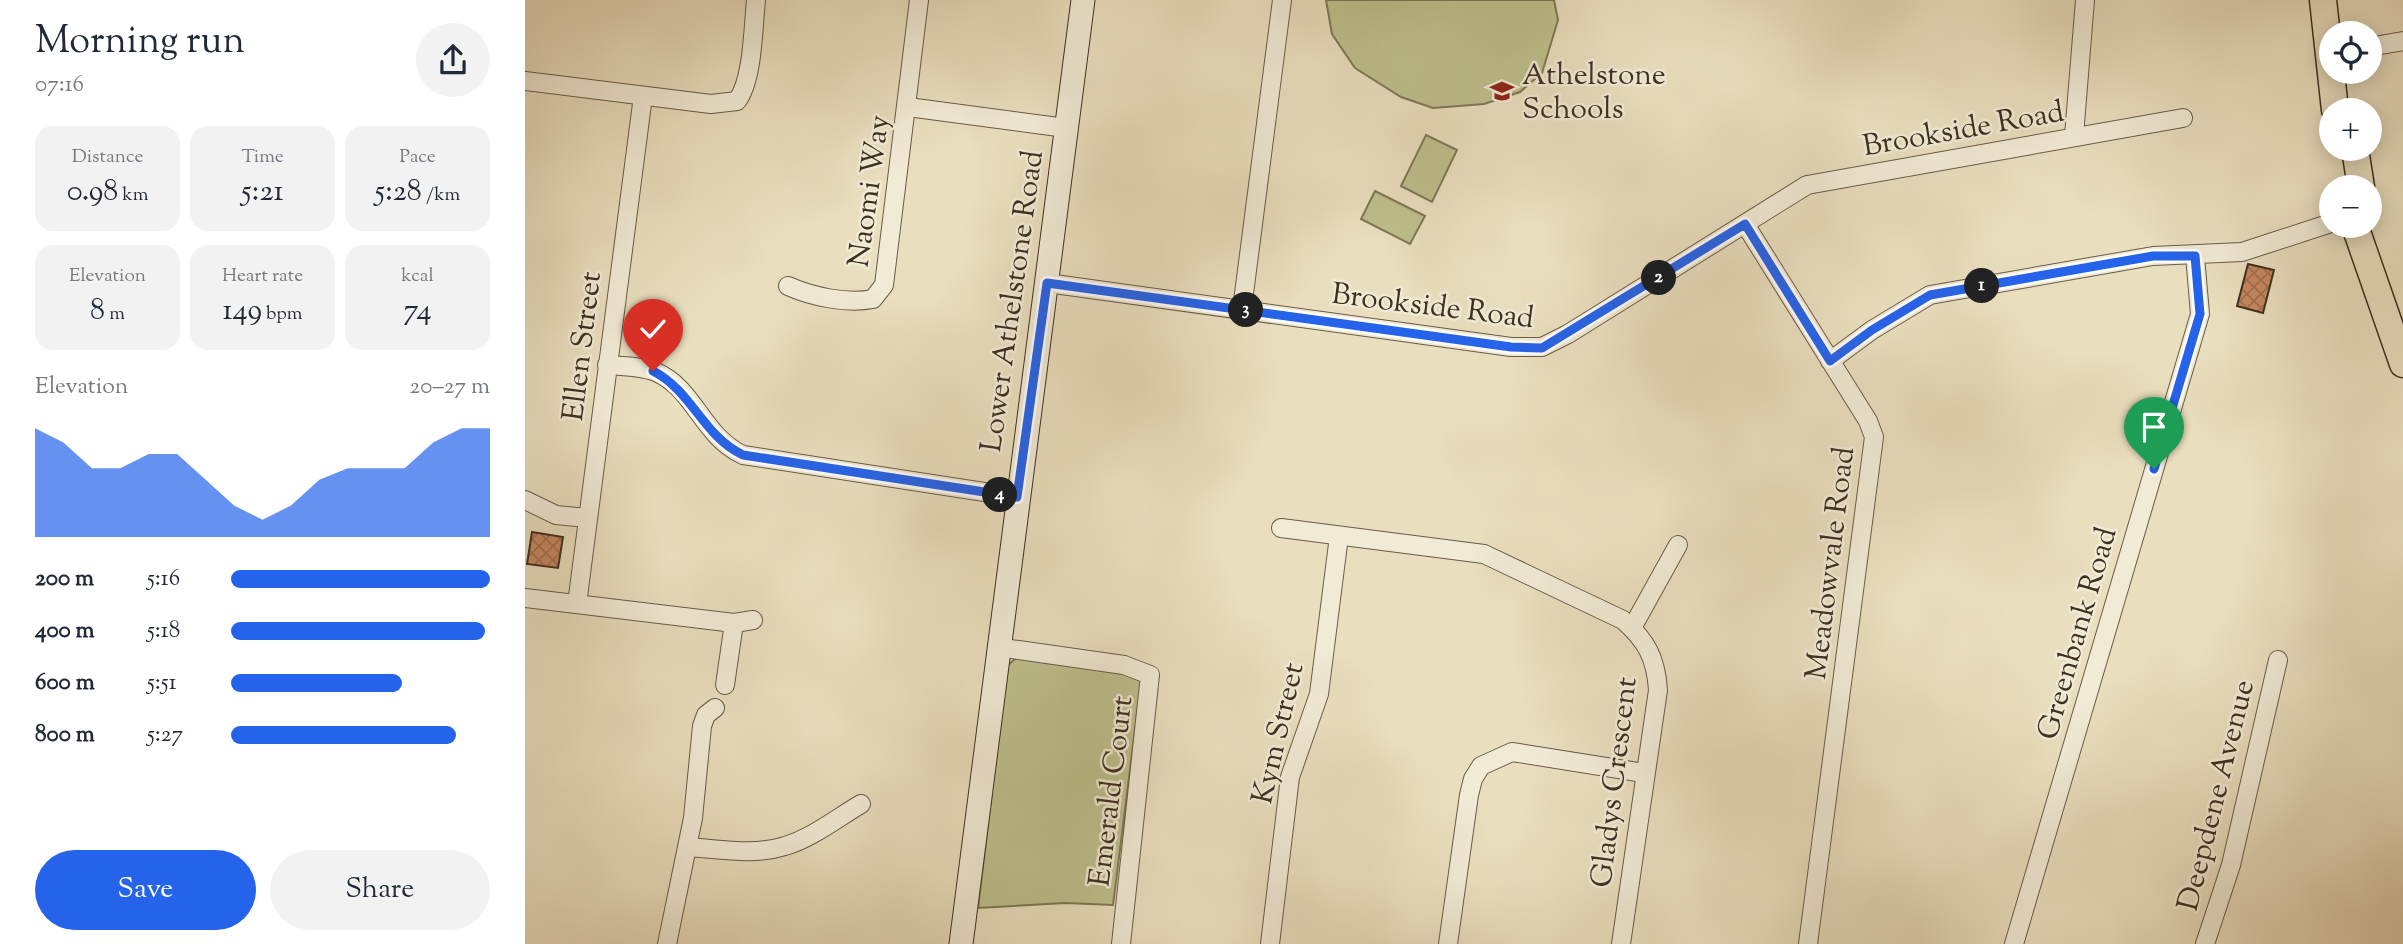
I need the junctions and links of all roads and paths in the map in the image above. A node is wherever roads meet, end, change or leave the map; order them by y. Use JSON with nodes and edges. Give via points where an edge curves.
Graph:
{"nodes":[{"id":1,"x":756,"y":0,"type":"edge"},
{"id":2,"x":919,"y":0,"type":"edge"},
{"id":3,"x":1083,"y":0,"type":"edge"},
{"id":4,"x":1282,"y":0,"type":"edge"},
{"id":5,"x":2085,"y":0,"type":"edge"},
{"id":6,"x":2323,"y":0,"type":"edge"},
{"id":7,"x":2337,"y":0,"type":"edge"},
{"id":8,"x":2328,"y":21,"type":"edge"},
{"id":9,"x":2337,"y":21,"type":"edge"},
{"id":10,"x":2403,"y":41,"type":"edge"},
{"id":11,"x":2382,"y":45,"type":"edge"},
{"id":12,"x":525,"y":81,"type":"edge"},
{"id":13,"x":643,"y":96,"type":"junction"},
{"id":14,"x":908,"y":107,"type":"junction"},
{"id":15,"x":2183,"y":118,"type":"dead end"},
{"id":16,"x":1066,"y":128,"type":"junction"},
{"id":17,"x":2074,"y":136,"type":"junction"},
{"id":18,"x":1745,"y":224,"type":"junction"},
{"id":19,"x":2319,"y":227,"type":"edge"},
{"id":20,"x":2359,"y":238,"type":"edge"},
{"id":21,"x":2374,"y":238,"type":"edge"},
{"id":22,"x":2195,"y":256,"type":"junction"},
{"id":23,"x":1047,"y":283,"type":"junction"},
{"id":24,"x":788,"y":286,"type":"dead end"},
{"id":25,"x":1242,"y":309,"type":"junction"},
{"id":26,"x":2403,"y":326,"type":"edge"},
{"id":27,"x":1830,"y":361,"type":"junction"},
{"id":28,"x":2403,"y":363,"type":"edge"},
{"id":29,"x":607,"y":365,"type":"junction"},
{"id":30,"x":1017,"y":497,"type":"junction"},
{"id":31,"x":525,"y":500,"type":"edge"},
{"id":32,"x":587,"y":518,"type":"junction"},
{"id":33,"x":1280,"y":528,"type":"dead end"},
{"id":34,"x":1339,"y":536,"type":"junction"},
{"id":35,"x":1678,"y":545,"type":"dead end"},
{"id":36,"x":525,"y":597,"type":"edge"},
{"id":37,"x":577,"y":604,"type":"junction"},
{"id":38,"x":753,"y":620,"type":"dead end"},
{"id":39,"x":734,"y":622,"type":"junction"},
{"id":40,"x":1632,"y":628,"type":"junction"},
{"id":41,"x":997,"y":647,"type":"junction"},
{"id":42,"x":2278,"y":660,"type":"dead end"},
{"id":43,"x":725,"y":685,"type":"dead end"},
{"id":44,"x":715,"y":708,"type":"dead end"},
{"id":45,"x":1644,"y":773,"type":"junction"},
{"id":46,"x":861,"y":804,"type":"dead end"},
{"id":47,"x":688,"y":847,"type":"junction"},
{"id":48,"x":667,"y":944,"type":"edge"},
{"id":49,"x":961,"y":944,"type":"edge"},
{"id":50,"x":1121,"y":944,"type":"edge"},
{"id":51,"x":1270,"y":944,"type":"edge"},
{"id":52,"x":1448,"y":944,"type":"edge"},
{"id":53,"x":1621,"y":944,"type":"edge"},
{"id":54,"x":1808,"y":944,"type":"edge"},
{"id":55,"x":2014,"y":944,"type":"edge"},
{"id":56,"x":2205,"y":944,"type":"edge"}],
"edges":[{"from":1,"to":13,"type":"street","via":[[745,84],[737,101],[711,104]]},
{"from":2,"to":14,"type":"street","name":"Naomi Way"},
{"from":3,"to":16,"type":"street","name":"Lower Athelstone Road"},
{"from":4,"to":25,"type":"street"},
{"from":5,"to":17,"type":"street"},
{"from":6,"to":8,"type":"main road"},
{"from":7,"to":9,"type":"main road"},
{"from":10,"to":11,"type":"street"},
{"from":12,"to":13,"type":"street"},
{"from":13,"to":29,"type":"street","name":"Ellen Street"},
{"from":14,"to":16,"type":"street"},
{"from":14,"to":24,"type":"street","name":"Naomi Way","via":[[884,285],[873,299],[859,302]]},
{"from":15,"to":17,"type":"street","name":"Brookside Road"},
{"from":16,"to":23,"type":"street","name":"Lower Athelstone Road"},
{"from":17,"to":18,"type":"street","name":"Brookside Road","via":[[1807,185]]},
{"from":18,"to":25,"type":"street","name":"Brookside Road","via":[[1542,348]]},
{"from":18,"to":27,"type":"street","name":"Meadowvale Road"},
{"from":19,"to":22,"type":"street","via":[[2242,252]]},
{"from":20,"to":28,"type":"main road"},
{"from":21,"to":26,"type":"main road"},
{"from":22,"to":27,"type":"street","via":[[2153,256],[1930,295]]},
{"from":22,"to":55,"type":"street","name":"Greenbank Road","via":[[2200,314]]},
{"from":23,"to":25,"type":"street","name":"Brookside Road"},
{"from":23,"to":30,"type":"street","name":"Lower Athelstone Road"},
{"from":27,"to":54,"type":"street","name":"Meadowvale Road","via":[[1874,437]]},
{"from":29,"to":30,"type":"street","via":[[653,371],[667,378],[718,440],[743,455]]},
{"from":29,"to":32,"type":"street","name":"Ellen Street"},
{"from":30,"to":41,"type":"street","name":"Lower Athelstone Road"},
{"from":31,"to":32,"type":"street","via":[[556,515]]},
{"from":32,"to":37,"type":"street","name":"Ellen Street"},
{"from":33,"to":34,"type":"street","name":"Gladys Crescent"},
{"from":34,"to":40,"type":"street","name":"Gladys Crescent","via":[[1484,554]]},
{"from":34,"to":51,"type":"street","name":"Kym Street","via":[[1319,694],[1290,777]]},
{"from":35,"to":40,"type":"street"},
{"from":36,"to":37,"type":"street"},
{"from":37,"to":39,"type":"street"},
{"from":38,"to":39,"type":"street"},
{"from":39,"to":43,"type":"street"},
{"from":40,"to":45,"type":"street","name":"Gladys Crescent","via":[[1649,649],[1657,669]]},
{"from":41,"to":49,"type":"street","name":"Lower Athelstone Road"},
{"from":41,"to":50,"type":"street","name":"Emerald Court","via":[[1124,665],[1150,675]]},
{"from":42,"to":56,"type":"street","name":"Deepdene Avenue","via":[[2231,865]]},
{"from":44,"to":47,"type":"street","via":[[706,715],[699,743]]},
{"from":45,"to":52,"type":"street","via":[[1512,752],[1481,766],[1469,795]]},
{"from":45,"to":53,"type":"street","name":"Gladys Crescent"},
{"from":46,"to":47,"type":"street","via":[[779,848],[751,852]]},
{"from":47,"to":48,"type":"street"}]}
